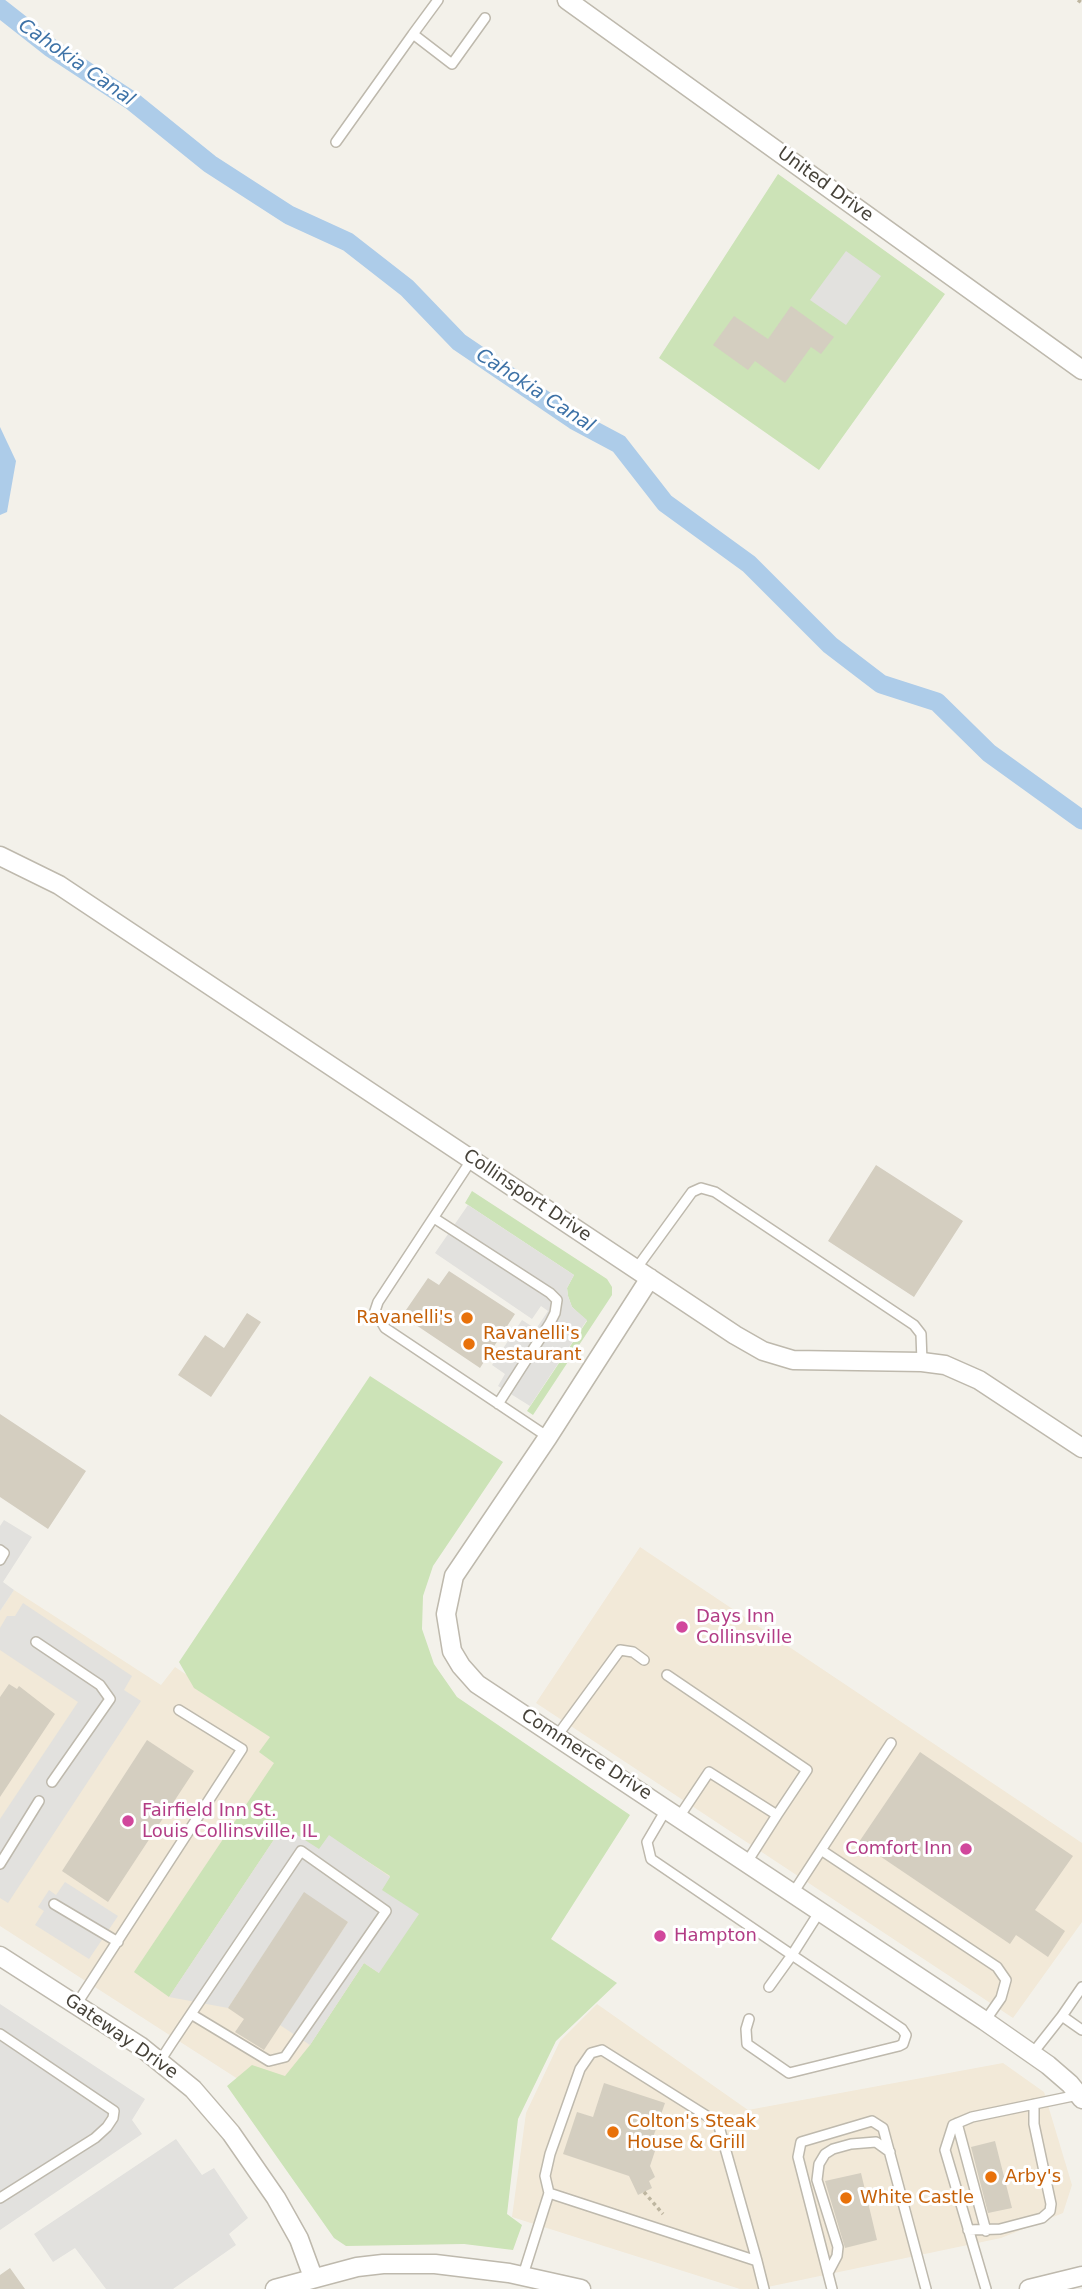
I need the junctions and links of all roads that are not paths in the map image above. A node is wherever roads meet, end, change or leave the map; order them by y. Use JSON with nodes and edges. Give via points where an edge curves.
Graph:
{"nodes":[{"id":1,"x":438,"y":0,"type":"edge"},
{"id":2,"x":567,"y":0,"type":"edge"},
{"id":3,"x":485,"y":18,"type":"dead end"},
{"id":4,"x":413,"y":34,"type":"junction"},
{"id":5,"x":336,"y":142,"type":"dead end"},
{"id":6,"x":1082,"y":370,"type":"edge"},
{"id":7,"x":0,"y":856,"type":"edge"},
{"id":8,"x":472,"y":1159,"type":"junction"},
{"id":9,"x":434,"y":1217,"type":"junction"},
{"id":10,"x":643,"y":1273,"type":"junction"},
{"id":11,"x":922,"y":1362,"type":"junction"},
{"id":12,"x":498,"y":1404,"type":"junction"},
{"id":13,"x":548,"y":1437,"type":"junction"},
{"id":14,"x":1082,"y":1448,"type":"edge"},
{"id":15,"x":0,"y":1550,"type":"edge"},
{"id":16,"x":0,"y":1560,"type":"edge"},
{"id":17,"x":36,"y":1642,"type":"dead end"},
{"id":18,"x":644,"y":1660,"type":"dead end"},
{"id":19,"x":667,"y":1675,"type":"dead end"},
{"id":20,"x":179,"y":1710,"type":"dead end"},
{"id":21,"x":557,"y":1736,"type":"junction"},
{"id":22,"x":891,"y":1744,"type":"dead end"},
{"id":23,"x":52,"y":1783,"type":"dead end"},
{"id":24,"x":40,"y":1801,"type":"dead end"},
{"id":25,"x":673,"y":1813,"type":"junction"},
{"id":26,"x":777,"y":1815,"type":"junction"},
{"id":27,"x":821,"y":1850,"type":"junction"},
{"id":28,"x":747,"y":1862,"type":"junction"},
{"id":29,"x":0,"y":1864,"type":"edge"},
{"id":30,"x":793,"y":1893,"type":"junction"},
{"id":31,"x":54,"y":1904,"type":"dead end"},
{"id":32,"x":820,"y":1911,"type":"junction"},
{"id":33,"x":118,"y":1942,"type":"junction"},
{"id":34,"x":792,"y":1955,"type":"junction"},
{"id":35,"x":0,"y":1956,"type":"edge"},
{"id":36,"x":769,"y":1987,"type":"dead end"},
{"id":37,"x":1082,"y":1987,"type":"edge"},
{"id":38,"x":76,"y":2005,"type":"junction"},
{"id":39,"x":191,"y":2014,"type":"junction"},
{"id":40,"x":1062,"y":2016,"type":"junction"},
{"id":41,"x":749,"y":2019,"type":"dead end"},
{"id":42,"x":985,"y":2021,"type":"junction"},
{"id":43,"x":1082,"y":2030,"type":"edge"},
{"id":44,"x":0,"y":2034,"type":"edge"},
{"id":45,"x":1032,"y":2053,"type":"junction"},
{"id":46,"x":160,"y":2061,"type":"junction"},
{"id":47,"x":1081,"y":2097,"type":"edge"},
{"id":48,"x":1034,"y":2104,"type":"junction"},
{"id":49,"x":955,"y":2124,"type":"junction"},
{"id":50,"x":890,"y":2152,"type":"junction"},
{"id":51,"x":549,"y":2193,"type":"junction"},
{"id":52,"x":0,"y":2198,"type":"edge"},
{"id":53,"x":968,"y":2230,"type":"junction"},
{"id":54,"x":986,"y":2231,"type":"junction"},
{"id":55,"x":757,"y":2260,"type":"junction"},
{"id":56,"x":828,"y":2273,"type":"junction"},
{"id":57,"x":523,"y":2275,"type":"junction"},
{"id":58,"x":1082,"y":2276,"type":"edge"},
{"id":59,"x":313,"y":2277,"type":"junction"},
{"id":60,"x":275,"y":2289,"type":"edge"},
{"id":61,"x":582,"y":2289,"type":"edge"},
{"id":62,"x":764,"y":2289,"type":"edge"},
{"id":63,"x":832,"y":2289,"type":"edge"},
{"id":64,"x":926,"y":2289,"type":"edge"},
{"id":65,"x":986,"y":2289,"type":"edge"},
{"id":66,"x":1032,"y":2289,"type":"edge"}],
"edges":[{"from":1,"to":4,"type":"lane"},
{"from":2,"to":6,"type":"street","name":"United Drive"},
{"from":3,"to":4,"type":"lane","via":[[452,64]]},
{"from":4,"to":5,"type":"lane"},
{"from":7,"to":8,"type":"street","name":"Collinsport Drive","via":[[59,885]]},
{"from":8,"to":9,"type":"lane"},
{"from":8,"to":10,"type":"street","name":"Collinsport Drive"},
{"from":9,"to":12,"type":"lane","via":[[375,1311],[385,1328]]},
{"from":9,"to":12,"type":"lane","via":[[557,1300],[550,1323]]},
{"from":10,"to":11,"type":"street","name":"Collinsport Drive","via":[[763,1351],[819,1362]]},
{"from":10,"to":11,"type":"lane","via":[[692,1192],[701,1188],[716,1192],[914,1325],[920,1334]]},
{"from":10,"to":13,"type":"street","name":"Commerce Drive"},
{"from":11,"to":14,"type":"street","name":"Collinsport Drive","via":[[945,1365],[979,1380]]},
{"from":12,"to":13,"type":"lane"},
{"from":13,"to":21,"type":"street","name":"Commerce Drive","via":[[454,1576],[446,1614],[452,1651],[477,1684]]},
{"from":15,"to":16,"type":"lane","via":[[4,1553]]},
{"from":17,"to":23,"type":"lane","via":[[100,1685],[110,1699]]},
{"from":18,"to":21,"type":"lane","via":[[620,1650]]},
{"from":19,"to":26,"type":"lane","via":[[807,1770]]},
{"from":20,"to":33,"type":"lane","via":[[242,1749]]},
{"from":21,"to":25,"type":"street","name":"Commerce Drive"},
{"from":22,"to":27,"type":"lane"},
{"from":24,"to":29,"type":"lane"},
{"from":25,"to":26,"type":"lane","via":[[709,1772]]},
{"from":25,"to":28,"type":"street","name":"Commerce Drive"},
{"from":25,"to":34,"type":"lane","via":[[647,1842],[651,1859]]},
{"from":26,"to":28,"type":"lane"},
{"from":27,"to":30,"type":"lane"},
{"from":27,"to":42,"type":"lane","via":[[997,1966],[1006,1980],[1001,1998]]},
{"from":28,"to":30,"type":"street","name":"Commerce Drive"},
{"from":30,"to":32,"type":"street","name":"Commerce Drive"},
{"from":31,"to":33,"type":"lane"},
{"from":32,"to":34,"type":"lane"},
{"from":32,"to":42,"type":"street","name":"Commerce Drive"},
{"from":33,"to":38,"type":"lane"},
{"from":34,"to":36,"type":"lane"},
{"from":34,"to":41,"type":"lane","via":[[902,2029],[906,2035],[903,2043],[789,2073],[747,2044]]},
{"from":35,"to":38,"type":"street","name":"Gateway Drive"},
{"from":37,"to":40,"type":"lane"},
{"from":38,"to":46,"type":"street","name":"Gateway Drive"},
{"from":39,"to":39,"type":"lane","via":[[301,1851],[386,1911],[285,2057],[268,2062]]},
{"from":39,"to":46,"type":"lane"},
{"from":40,"to":43,"type":"lane"},
{"from":40,"to":45,"type":"lane"},
{"from":42,"to":45,"type":"street","name":"Commerce Drive"},
{"from":44,"to":52,"type":"lane","via":[[114,2110],[107,2127],[95,2138]]},
{"from":45,"to":47,"type":"street","name":"Commerce Drive"},
{"from":46,"to":59,"type":"street","name":"Gateway Drive","via":[[218,2116],[247,2154],[299,2239]]},
{"from":47,"to":48,"type":"lane"},
{"from":48,"to":49,"type":"lane"},
{"from":48,"to":54,"type":"lane","via":[[1050,2211],[1042,2218]]},
{"from":49,"to":53,"type":"lane","via":[[945,2150]]},
{"from":49,"to":54,"type":"lane"},
{"from":50,"to":56,"type":"lane","via":[[876,2143],[851,2144],[833,2149],[819,2164],[817,2180],[838,2248]]},
{"from":50,"to":56,"type":"lane","via":[[883,2128],[872,2121],[801,2142],[798,2157]]},
{"from":50,"to":64,"type":"lane"},
{"from":51,"to":55,"type":"lane"},
{"from":51,"to":55,"type":"lane","via":[[545,2176],[550,2154],[580,2068],[591,2053],[602,2049],[718,2123]]},
{"from":51,"to":57,"type":"lane"},
{"from":53,"to":54,"type":"lane"},
{"from":53,"to":65,"type":"lane"},
{"from":55,"to":62,"type":"lane"},
{"from":56,"to":63,"type":"lane"},
{"from":57,"to":59,"type":"street","via":[[435,2264],[383,2264]]},
{"from":57,"to":61,"type":"street"},
{"from":58,"to":66,"type":"street"},
{"from":59,"to":60,"type":"street"}]}
